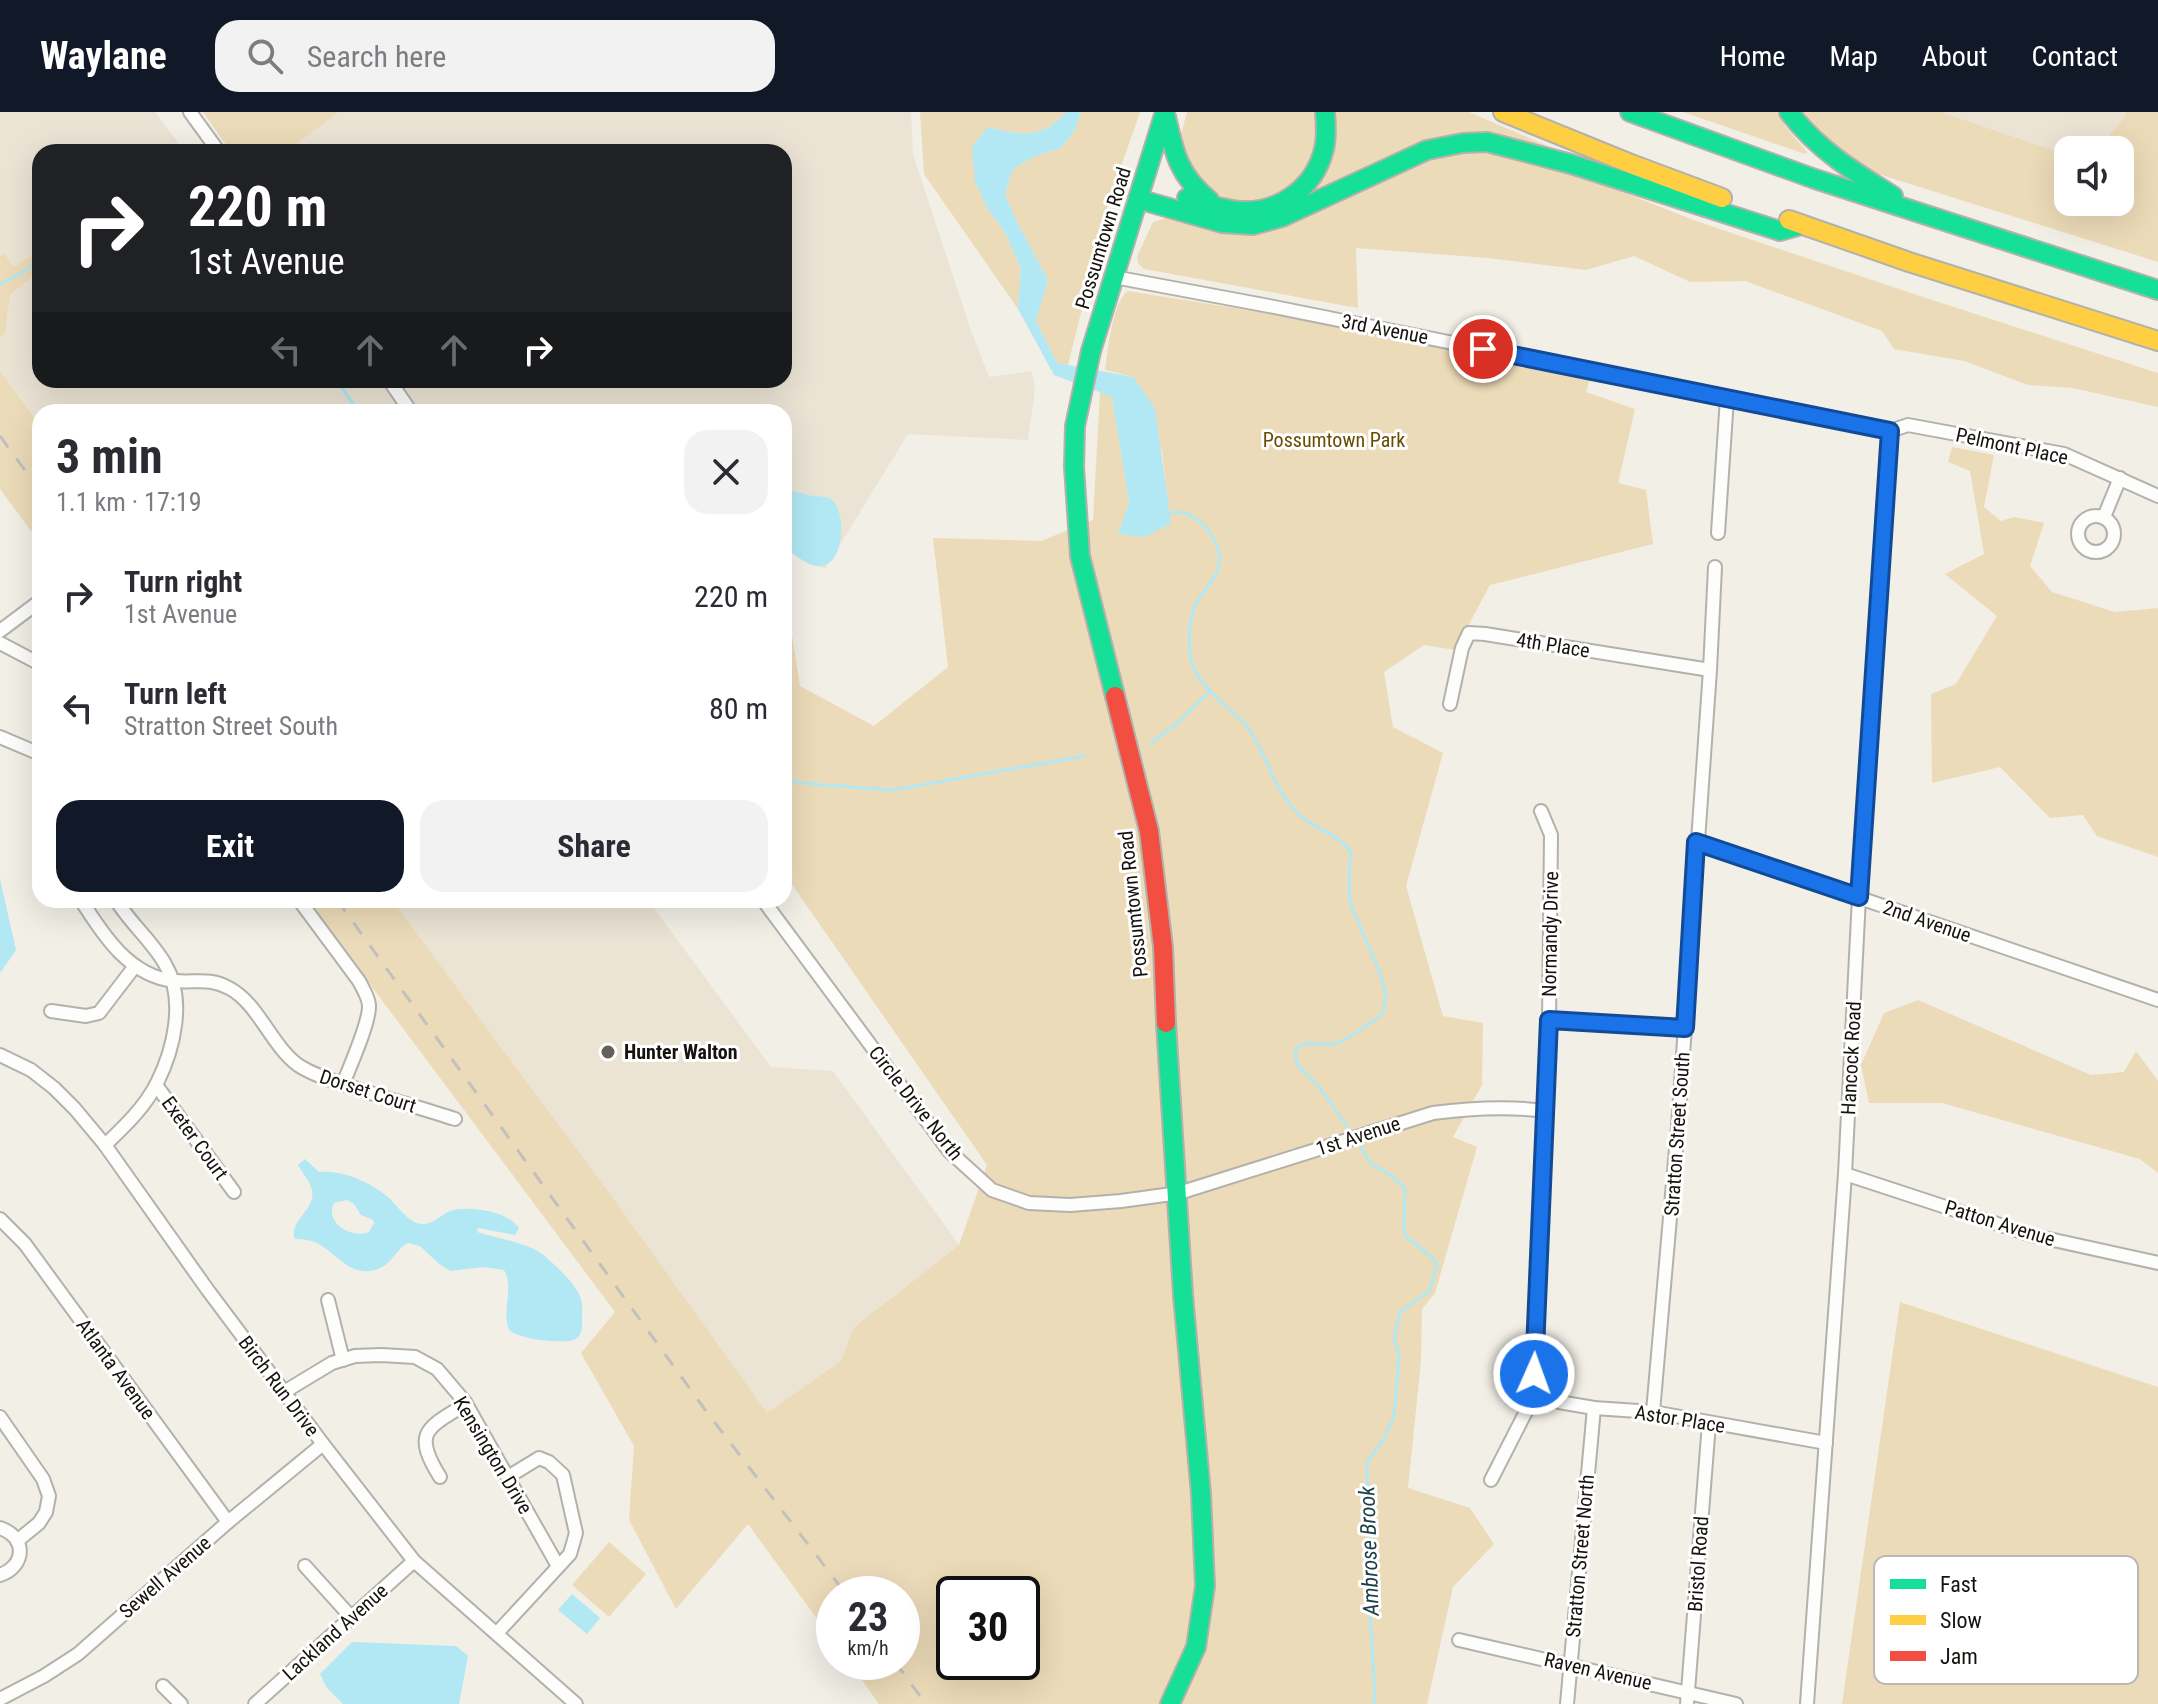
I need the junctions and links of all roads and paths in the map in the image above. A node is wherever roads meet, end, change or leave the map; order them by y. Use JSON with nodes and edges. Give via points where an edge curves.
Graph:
{"nodes":[{"id":1,"x":190,"y":112,"type":"edge"},
{"id":2,"x":1325,"y":112,"type":"edge"},
{"id":3,"x":1503,"y":112,"type":"edge"},
{"id":4,"x":1630,"y":112,"type":"edge"},
{"id":5,"x":1789,"y":112,"type":"edge"},
{"id":6,"x":1165,"y":113,"type":"edge"},
{"id":7,"x":213,"y":144,"type":"edge"},
{"id":8,"x":1140,"y":192,"type":"junction"},
{"id":9,"x":1216,"y":206,"type":"junction"},
{"id":10,"x":1922,"y":215,"type":"junction"},
{"id":11,"x":1801,"y":225,"type":"junction"},
{"id":12,"x":1114,"y":277,"type":"junction"},
{"id":13,"x":2158,"y":290,"type":"edge"},
{"id":14,"x":2158,"y":341,"type":"edge"},
{"id":15,"x":1727,"y":398,"type":"junction"},
{"id":16,"x":1890,"y":431,"type":"junction"},
{"id":17,"x":2120,"y":478,"type":"junction"},
{"id":18,"x":2158,"y":496,"type":"edge"},
{"id":19,"x":2104,"y":517,"type":"dead end"},
{"id":20,"x":1718,"y":533,"type":"dead end"},
{"id":21,"x":1715,"y":567,"type":"dead end"},
{"id":22,"x":32,"y":607,"type":"edge"},
{"id":23,"x":0,"y":631,"type":"edge"},
{"id":24,"x":0,"y":643,"type":"edge"},
{"id":25,"x":32,"y":660,"type":"edge"},
{"id":26,"x":1710,"y":670,"type":"junction"},
{"id":27,"x":1450,"y":704,"type":"dead end"},
{"id":28,"x":0,"y":737,"type":"edge"},
{"id":29,"x":32,"y":751,"type":"edge"},
{"id":30,"x":1541,"y":811,"type":"dead end"},
{"id":31,"x":1696,"y":842,"type":"junction"},
{"id":32,"x":1859,"y":897,"type":"junction"},
{"id":33,"x":86,"y":908,"type":"edge"},
{"id":34,"x":122,"y":908,"type":"edge"},
{"id":35,"x":305,"y":908,"type":"edge"},
{"id":36,"x":769,"y":908,"type":"edge"},
{"id":37,"x":135,"y":966,"type":"junction"},
{"id":38,"x":173,"y":981,"type":"junction"},
{"id":39,"x":2158,"y":1000,"type":"edge"},
{"id":40,"x":51,"y":1011,"type":"dead end"},
{"id":41,"x":1549,"y":1020,"type":"junction"},
{"id":42,"x":1685,"y":1028,"type":"junction"},
{"id":43,"x":0,"y":1055,"type":"edge"},
{"id":44,"x":343,"y":1084,"type":"junction"},
{"id":45,"x":156,"y":1085,"type":"junction"},
{"id":46,"x":1545,"y":1111,"type":"junction"},
{"id":47,"x":455,"y":1119,"type":"dead end"},
{"id":48,"x":105,"y":1145,"type":"junction"},
{"id":49,"x":1845,"y":1174,"type":"junction"},
{"id":50,"x":234,"y":1192,"type":"dead end"},
{"id":51,"x":1176,"y":1193,"type":"junction"},
{"id":52,"x":0,"y":1219,"type":"edge"},
{"id":53,"x":2158,"y":1263,"type":"edge"},
{"id":54,"x":328,"y":1300,"type":"dead end"},
{"id":55,"x":343,"y":1360,"type":"junction"},
{"id":56,"x":1538,"y":1388,"type":"junction"},
{"id":57,"x":284,"y":1392,"type":"junction"},
{"id":58,"x":466,"y":1404,"type":"junction"},
{"id":59,"x":1594,"y":1408,"type":"junction"},
{"id":60,"x":1653,"y":1412,"type":"junction"},
{"id":61,"x":0,"y":1417,"type":"edge"},
{"id":62,"x":1709,"y":1423,"type":"junction"},
{"id":63,"x":1826,"y":1443,"type":"junction"},
{"id":64,"x":323,"y":1444,"type":"junction"},
{"id":65,"x":440,"y":1477,"type":"dead end"},
{"id":66,"x":508,"y":1477,"type":"junction"},
{"id":67,"x":1491,"y":1480,"type":"dead end"},
{"id":68,"x":228,"y":1522,"type":"junction"},
{"id":69,"x":0,"y":1528,"type":"edge"},
{"id":70,"x":17,"y":1541,"type":"junction"},
{"id":71,"x":414,"y":1561,"type":"junction"},
{"id":72,"x":305,"y":1566,"type":"dead end"},
{"id":73,"x":558,"y":1566,"type":"junction"},
{"id":74,"x":0,"y":1575,"type":"edge"},
{"id":75,"x":351,"y":1617,"type":"junction"},
{"id":76,"x":497,"y":1633,"type":"junction"},
{"id":77,"x":1459,"y":1640,"type":"dead end"},
{"id":78,"x":1570,"y":1664,"type":"junction"},
{"id":79,"x":163,"y":1686,"type":"dead end"},
{"id":80,"x":1688,"y":1698,"type":"edge"},
{"id":81,"x":0,"y":1699,"type":"edge"},
{"id":82,"x":181,"y":1704,"type":"edge"},
{"id":83,"x":255,"y":1704,"type":"edge"},
{"id":84,"x":576,"y":1704,"type":"edge"},
{"id":85,"x":1170,"y":1704,"type":"edge"},
{"id":86,"x":1567,"y":1704,"type":"edge"},
{"id":87,"x":1736,"y":1704,"type":"edge"},
{"id":88,"x":1807,"y":1704,"type":"edge"}],
"edges":[{"from":1,"to":7,"type":"street"},
{"from":2,"to":9,"type":"main road","via":[[1325,153],[1301,190],[1261,209]]},
{"from":3,"to":11,"type":"main road"},
{"from":4,"to":10,"type":"main road"},
{"from":5,"to":10,"type":"main road","via":[[1826,152]]},
{"from":6,"to":8,"type":"main road","name":"Possumtown Road"},
{"from":6,"to":9,"type":"main road","via":[[1184,178]]},
{"from":8,"to":9,"type":"main road"},
{"from":8,"to":11,"type":"main road","via":[[1222,223],[1253,225],[1296,211],[1427,150],[1487,142],[1780,231]]},
{"from":8,"to":12,"type":"main road","name":"Possumtown Road"},
{"from":10,"to":13,"type":"main road"},
{"from":11,"to":14,"type":"main road"},
{"from":12,"to":15,"type":"street","name":"3rd Avenue"},
{"from":12,"to":51,"type":"main road","name":"Possumtown Road","via":[[1075,426],[1080,556],[1149,831],[1163,947]]},
{"from":15,"to":16,"type":"street","name":"3rd Avenue"},
{"from":15,"to":20,"type":"street"},
{"from":16,"to":17,"type":"street","name":"Pelmont Place","via":[[1908,425],[2064,454]]},
{"from":16,"to":32,"type":"street","name":"Hancock Road"},
{"from":17,"to":18,"type":"street","name":"Pelmont Place"},
{"from":17,"to":19,"type":"street"},
{"from":21,"to":26,"type":"street","name":"Stratton Street South"},
{"from":22,"to":23,"type":"street"},
{"from":24,"to":25,"type":"street"},
{"from":26,"to":27,"type":"street","name":"4th Place","via":[[1469,633]]},
{"from":26,"to":31,"type":"street","name":"Stratton Street South"},
{"from":28,"to":29,"type":"street"},
{"from":30,"to":41,"type":"street","name":"Normandy Drive","via":[[1551,835]]},
{"from":31,"to":32,"type":"street","name":"2nd Avenue"},
{"from":31,"to":42,"type":"street","name":"Stratton Street South"},
{"from":32,"to":39,"type":"street","name":"2nd Avenue"},
{"from":32,"to":49,"type":"street","name":"Hancock Road"},
{"from":33,"to":37,"type":"street","via":[[105,938]]},
{"from":34,"to":38,"type":"street"},
{"from":35,"to":44,"type":"street","via":[[359,981],[369,1005]]},
{"from":36,"to":51,"type":"street","name":"Circle Drive North","via":[[949,1151],[992,1190],[1029,1203],[1070,1205]]},
{"from":37,"to":38,"type":"street"},
{"from":37,"to":40,"type":"street","via":[[99,1013]]},
{"from":38,"to":44,"type":"street","name":"Dorset Court","via":[[211,980],[232,989],[298,1065]]},
{"from":38,"to":45,"type":"street","via":[[175,1026]]},
{"from":41,"to":42,"type":"street"},
{"from":41,"to":46,"type":"street","name":"Normandy Drive"},
{"from":42,"to":60,"type":"street","name":"Stratton Street South"},
{"from":43,"to":48,"type":"street","name":"Birch Run Drive","via":[[54,1088]]},
{"from":44,"to":47,"type":"street","name":"Dorset Court"},
{"from":45,"to":48,"type":"street"},
{"from":45,"to":50,"type":"street","name":"Exeter Court"},
{"from":46,"to":51,"type":"street","name":"1st Avenue","via":[[1467,1108],[1433,1113]]},
{"from":46,"to":56,"type":"street","name":"Normandy Drive","via":[[1534,1374]]},
{"from":48,"to":57,"type":"street","name":"Birch Run Drive"},
{"from":49,"to":53,"type":"street","name":"Patton Avenue","via":[[2031,1235]]},
{"from":49,"to":63,"type":"street","name":"Hancock Road"},
{"from":51,"to":85,"type":"main road","name":"Possumtown Road","via":[[1205,1586],[1196,1647]]},
{"from":52,"to":68,"type":"street","name":"Atlanta Avenue","via":[[25,1244]]},
{"from":54,"to":55,"type":"street"},
{"from":55,"to":57,"type":"street","name":"Kensington Drive"},
{"from":55,"to":58,"type":"street","name":"Kensington Drive","via":[[415,1357],[437,1369]]},
{"from":56,"to":59,"type":"street","name":"Astor Place","via":[[1559,1402]]},
{"from":56,"to":67,"type":"street"},
{"from":57,"to":64,"type":"street","name":"Birch Run Drive"},
{"from":58,"to":65,"type":"street","via":[[427,1432],[427,1457]]},
{"from":58,"to":66,"type":"street","name":"Kensington Drive"},
{"from":59,"to":60,"type":"street","name":"Astor Place"},
{"from":59,"to":78,"type":"street","name":"Stratton Street North"},
{"from":60,"to":62,"type":"street","name":"Astor Place"},
{"from":61,"to":70,"type":"street","via":[[49,1496],[39,1523]]},
{"from":62,"to":63,"type":"street","name":"Astor Place"},
{"from":62,"to":80,"type":"street","name":"Bristol Road"},
{"from":63,"to":88,"type":"street","name":"Hancock Road"},
{"from":64,"to":68,"type":"street","name":"Sewell Avenue"},
{"from":64,"to":71,"type":"street","name":"Birch Run Drive"},
{"from":66,"to":73,"type":"street","name":"Kensington Drive"},
{"from":66,"to":73,"type":"street","via":[[539,1458],[563,1475],[576,1533],[570,1554]]},
{"from":68,"to":81,"type":"street","name":"Sewell Avenue","via":[[78,1654]]},
{"from":69,"to":70,"type":"street"},
{"from":70,"to":74,"type":"street","via":[[18,1560],[10,1572]]},
{"from":71,"to":75,"type":"street","name":"Lackland Avenue"},
{"from":71,"to":76,"type":"street","name":"Birch Run Drive"},
{"from":72,"to":75,"type":"street"},
{"from":73,"to":76,"type":"street"},
{"from":75,"to":83,"type":"street","name":"Lackland Avenue"},
{"from":76,"to":84,"type":"street","name":"Birch Run Drive"},
{"from":77,"to":78,"type":"street","name":"Raven Avenue"},
{"from":78,"to":80,"type":"street","name":"Raven Avenue"},
{"from":78,"to":86,"type":"street","name":"Stratton Street North"},
{"from":79,"to":82,"type":"street"},
{"from":80,"to":87,"type":"street","name":"Raven Avenue"}]}
